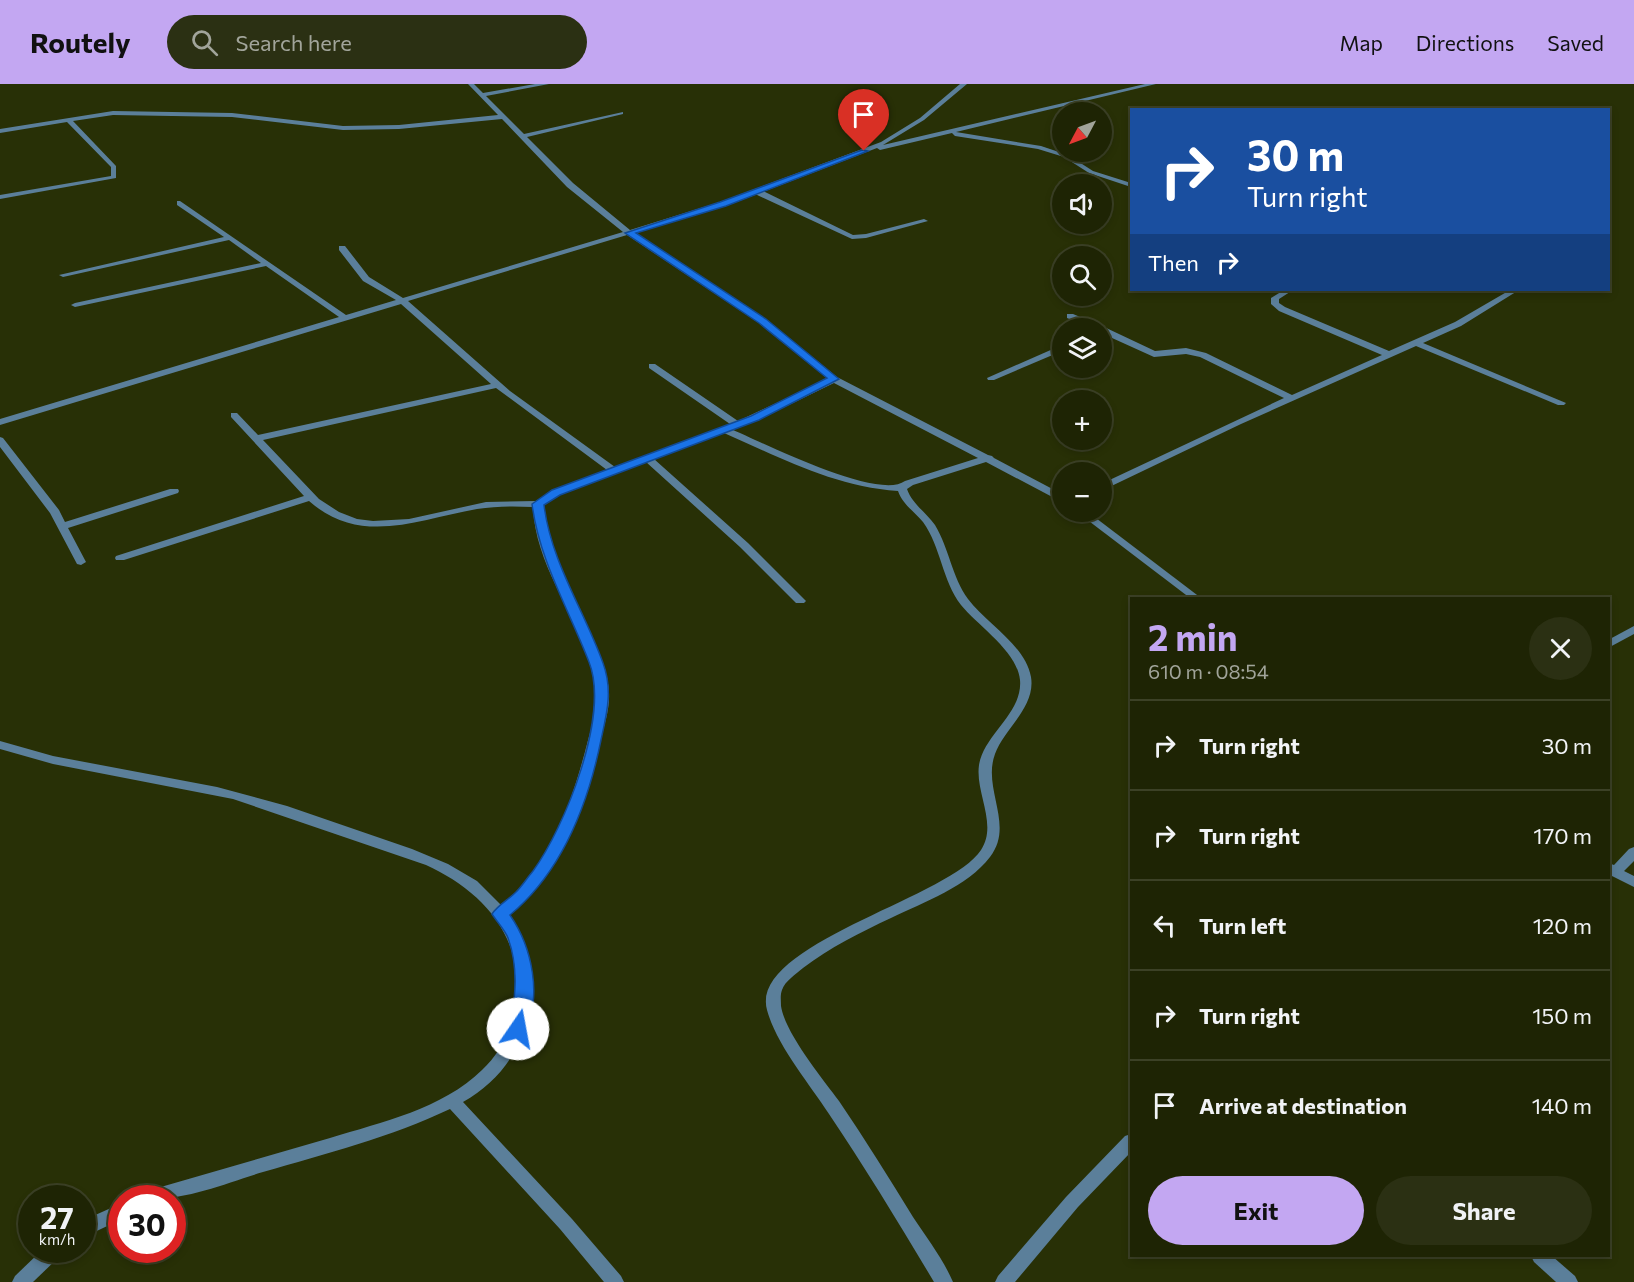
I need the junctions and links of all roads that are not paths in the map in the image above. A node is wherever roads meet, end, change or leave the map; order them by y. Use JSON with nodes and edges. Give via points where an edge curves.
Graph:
{"nodes":[{"id":1,"x":471,"y":84,"type":"edge"},
{"id":2,"x":546,"y":84,"type":"edge"},
{"id":3,"x":964,"y":84,"type":"edge"},
{"id":4,"x":1154,"y":84,"type":"edge"},
{"id":5,"x":481,"y":95,"type":"junction"},
{"id":6,"x":621,"y":113,"type":"dead end"},
{"id":7,"x":502,"y":117,"type":"junction"},
{"id":8,"x":67,"y":119,"type":"junction"},
{"id":9,"x":0,"y":131,"type":"edge"},
{"id":10,"x":945,"y":133,"type":"junction"},
{"id":11,"x":521,"y":137,"type":"junction"},
{"id":12,"x":864,"y":151,"type":"junction"},
{"id":13,"x":1130,"y":185,"type":"edge"},
{"id":14,"x":758,"y":192,"type":"junction"},
{"id":15,"x":0,"y":197,"type":"edge"},
{"id":16,"x":180,"y":203,"type":"dead end"},
{"id":17,"x":924,"y":221,"type":"dead end"},
{"id":18,"x":630,"y":233,"type":"junction"},
{"id":19,"x":229,"y":238,"type":"junction"},
{"id":20,"x":342,"y":248,"type":"dead end"},
{"id":21,"x":266,"y":264,"type":"junction"},
{"id":22,"x":63,"y":275,"type":"dead end"},
{"id":23,"x":1287,"y":291,"type":"edge"},
{"id":24,"x":1513,"y":291,"type":"edge"},
{"id":25,"x":403,"y":301,"type":"junction"},
{"id":26,"x":75,"y":305,"type":"dead end"},
{"id":27,"x":1070,"y":316,"type":"dead end"},
{"id":28,"x":344,"y":317,"type":"junction"},
{"id":29,"x":1074,"y":318,"type":"edge"},
{"id":30,"x":1112,"y":335,"type":"edge"},
{"id":31,"x":1417,"y":343,"type":"junction"},
{"id":32,"x":1052,"y":352,"type":"edge"},
{"id":33,"x":1390,"y":356,"type":"junction"},
{"id":34,"x":652,"y":366,"type":"dead end"},
{"id":35,"x":991,"y":378,"type":"dead end"},
{"id":36,"x":834,"y":379,"type":"junction"},
{"id":37,"x":498,"y":385,"type":"junction"},
{"id":38,"x":1292,"y":398,"type":"junction"},
{"id":39,"x":1561,"y":403,"type":"dead end"},
{"id":40,"x":234,"y":415,"type":"dead end"},
{"id":41,"x":0,"y":422,"type":"edge"},
{"id":42,"x":738,"y":425,"type":"junction"},
{"id":43,"x":726,"y":430,"type":"junction"},
{"id":44,"x":255,"y":439,"type":"junction"},
{"id":45,"x":0,"y":440,"type":"edge"},
{"id":46,"x":647,"y":458,"type":"junction"},
{"id":47,"x":989,"y":458,"type":"junction"},
{"id":48,"x":613,"y":470,"type":"junction"},
{"id":49,"x":1112,"y":483,"type":"edge"},
{"id":50,"x":902,"y":488,"type":"junction"},
{"id":51,"x":174,"y":491,"type":"dead end"},
{"id":52,"x":1052,"y":493,"type":"edge"},
{"id":53,"x":311,"y":497,"type":"junction"},
{"id":54,"x":538,"y":504,"type":"junction"},
{"id":55,"x":1095,"y":522,"type":"edge"},
{"id":56,"x":63,"y":526,"type":"junction"},
{"id":57,"x":120,"y":558,"type":"dead end"},
{"id":58,"x":81,"y":562,"type":"dead end"},
{"id":59,"x":1195,"y":597,"type":"edge"},
{"id":60,"x":800,"y":601,"type":"dead end"},
{"id":61,"x":1634,"y":629,"type":"edge"},
{"id":62,"x":1610,"y":644,"type":"edge"},
{"id":63,"x":0,"y":745,"type":"edge"},
{"id":64,"x":1634,"y":852,"type":"edge"},
{"id":65,"x":1611,"y":870,"type":"edge"},
{"id":66,"x":1634,"y":882,"type":"edge"},
{"id":67,"x":501,"y":914,"type":"junction"},
{"id":68,"x":453,"y":1102,"type":"junction"},
{"id":69,"x":1130,"y":1142,"type":"edge"},
{"id":70,"x":186,"y":1187,"type":"edge"},
{"id":71,"x":1541,"y":1257,"type":"edge"},
{"id":72,"x":41,"y":1263,"type":"edge"},
{"id":73,"x":21,"y":1282,"type":"edge"},
{"id":74,"x":615,"y":1282,"type":"edge"},
{"id":75,"x":944,"y":1282,"type":"edge"},
{"id":76,"x":1004,"y":1282,"type":"edge"},
{"id":77,"x":1569,"y":1282,"type":"edge"}],
"edges":[{"from":1,"to":5,"type":"street"},
{"from":2,"to":5,"type":"street"},
{"from":3,"to":12,"type":"street","via":[[922,119]]},
{"from":4,"to":10,"type":"street"},
{"from":5,"to":7,"type":"street"},
{"from":6,"to":11,"type":"street"},
{"from":7,"to":8,"type":"street","via":[[369,128],[201,114],[113,112]]},
{"from":7,"to":11,"type":"street"},
{"from":8,"to":9,"type":"street"},
{"from":8,"to":15,"type":"street","via":[[114,167],[114,177]]},
{"from":10,"to":12,"type":"street"},
{"from":10,"to":13,"type":"street","via":[[1039,147]]},
{"from":11,"to":18,"type":"street","via":[[570,185]]},
{"from":12,"to":14,"type":"street"},
{"from":14,"to":17,"type":"street","via":[[852,237]]},
{"from":14,"to":18,"type":"street"},
{"from":16,"to":19,"type":"street"},
{"from":18,"to":25,"type":"street"},
{"from":18,"to":36,"type":"street","via":[[753,315]]},
{"from":19,"to":21,"type":"street"},
{"from":19,"to":22,"type":"street"},
{"from":20,"to":25,"type":"street","via":[[366,279]]},
{"from":21,"to":26,"type":"street"},
{"from":21,"to":28,"type":"street"},
{"from":23,"to":33,"type":"street","via":[[1275,298],[1275,304],[1282,309]]},
{"from":24,"to":31,"type":"street"},
{"from":25,"to":28,"type":"street"},
{"from":25,"to":37,"type":"street"},
{"from":27,"to":29,"type":"street"},
{"from":28,"to":41,"type":"street"},
{"from":30,"to":38,"type":"street","via":[[1154,354],[1186,351],[1203,355]]},
{"from":31,"to":33,"type":"street"},
{"from":31,"to":39,"type":"street"},
{"from":32,"to":35,"type":"street"},
{"from":33,"to":38,"type":"street"},
{"from":34,"to":42,"type":"street"},
{"from":36,"to":42,"type":"street"},
{"from":36,"to":47,"type":"street"},
{"from":37,"to":44,"type":"street"},
{"from":37,"to":48,"type":"street"},
{"from":38,"to":49,"type":"street"},
{"from":40,"to":44,"type":"street"},
{"from":42,"to":43,"type":"street"},
{"from":43,"to":46,"type":"street"},
{"from":43,"to":50,"type":"street","via":[[840,479]]},
{"from":44,"to":53,"type":"street"},
{"from":45,"to":56,"type":"street"},
{"from":46,"to":48,"type":"street"},
{"from":46,"to":60,"type":"street","via":[[744,544]]},
{"from":47,"to":50,"type":"street"},
{"from":47,"to":52,"type":"street"},
{"from":48,"to":54,"type":"street"},
{"from":50,"to":75,"type":"street","via":[[904,497],[935,532],[963,600],[1026,670],[1022,699],[985,763],[984,782],[992,805],[994,830],[988,851],[972,867],[785,974],[774,990],[773,1007],[798,1054]]},
{"from":51,"to":56,"type":"street"},
{"from":53,"to":54,"type":"street","via":[[329,512],[378,526],[478,506]]},
{"from":53,"to":57,"type":"street"},
{"from":54,"to":67,"type":"street","via":[[553,564],[593,654],[603,688],[602,702],[587,774],[574,811],[541,872],[523,896]]},
{"from":55,"to":59,"type":"street"},
{"from":56,"to":58,"type":"street"},
{"from":61,"to":62,"type":"street"},
{"from":63,"to":67,"type":"street","via":[[98,769],[217,791],[290,811],[444,867],[479,890]]},
{"from":64,"to":65,"type":"street"},
{"from":65,"to":66,"type":"street"},
{"from":67,"to":68,"type":"street","via":[[516,936],[524,974],[524,1003],[518,1029],[503,1056],[481,1082]]},
{"from":68,"to":70,"type":"street","via":[[285,1159]]},
{"from":68,"to":74,"type":"street"},
{"from":69,"to":76,"type":"street"},
{"from":71,"to":77,"type":"street"},
{"from":72,"to":73,"type":"street"}]}
